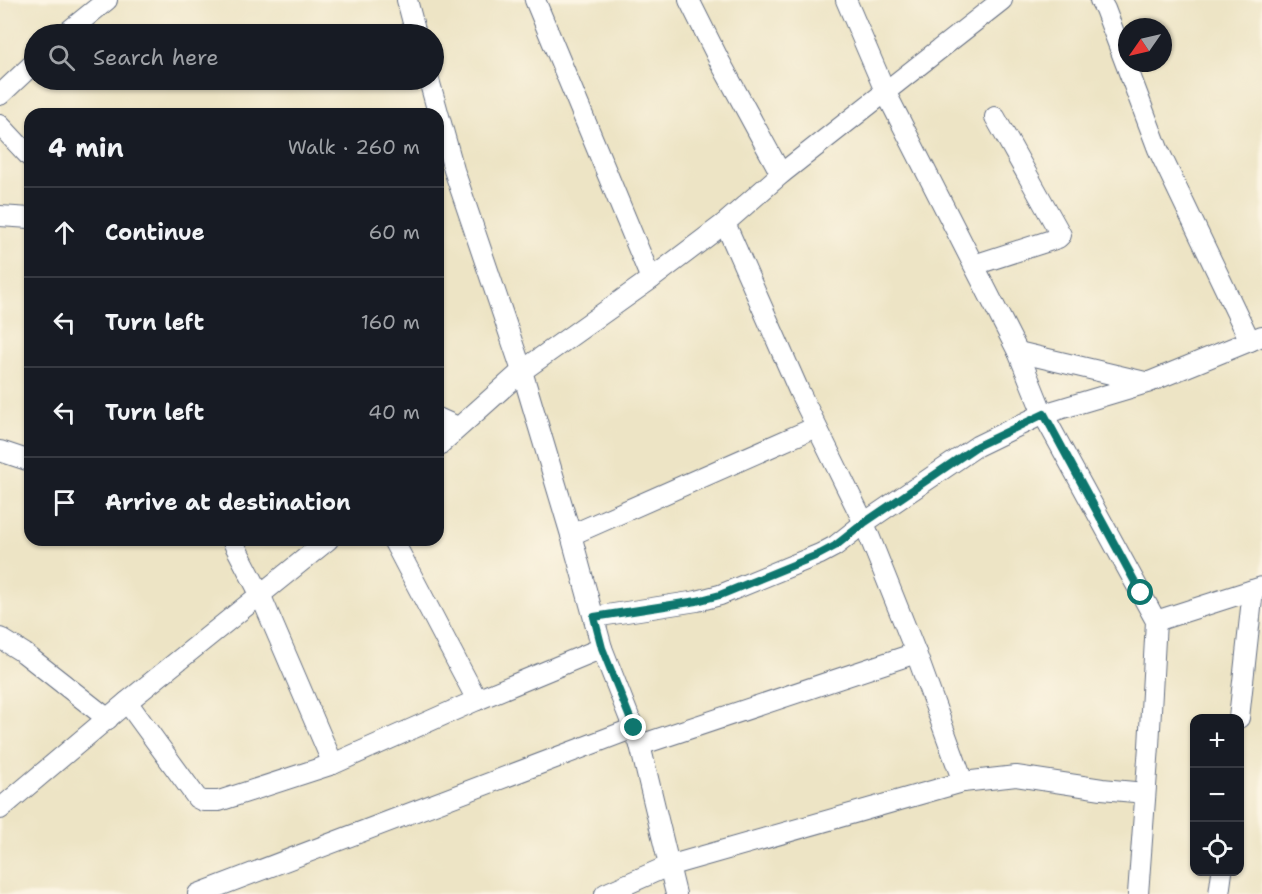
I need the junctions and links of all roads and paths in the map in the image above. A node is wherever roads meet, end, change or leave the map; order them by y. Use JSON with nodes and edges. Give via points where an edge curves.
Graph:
{"nodes":[{"id":1,"x":107,"y":0,"type":"edge"},
{"id":2,"x":406,"y":0,"type":"edge"},
{"id":3,"x":535,"y":0,"type":"edge"},
{"id":4,"x":689,"y":0,"type":"edge"},
{"id":5,"x":846,"y":0,"type":"edge"},
{"id":6,"x":1002,"y":0,"type":"edge"},
{"id":7,"x":1100,"y":0,"type":"edge"},
{"id":8,"x":77,"y":24,"type":"edge"},
{"id":9,"x":413,"y":24,"type":"edge"},
{"id":10,"x":24,"y":72,"type":"edge"},
{"id":11,"x":431,"y":90,"type":"edge"},
{"id":12,"x":885,"y":91,"type":"junction"},
{"id":13,"x":0,"y":95,"type":"edge"},
{"id":14,"x":434,"y":108,"type":"edge"},
{"id":15,"x":995,"y":117,"type":"dead end"},
{"id":16,"x":0,"y":125,"type":"edge"},
{"id":17,"x":24,"y":151,"type":"edge"},
{"id":18,"x":446,"y":171,"type":"edge"},
{"id":19,"x":781,"y":174,"type":"junction"},
{"id":20,"x":0,"y":216,"type":"edge"},
{"id":21,"x":24,"y":218,"type":"edge"},
{"id":22,"x":725,"y":223,"type":"junction"},
{"id":23,"x":974,"y":265,"type":"junction"},
{"id":24,"x":651,"y":279,"type":"junction"},
{"id":25,"x":1256,"y":338,"type":"edge"},
{"id":26,"x":1018,"y":352,"type":"junction"},
{"id":27,"x":522,"y":371,"type":"junction"},
{"id":28,"x":1147,"y":382,"type":"junction"},
{"id":29,"x":1044,"y":414,"type":"junction"},
{"id":30,"x":444,"y":421,"type":"edge"},
{"id":31,"x":458,"y":427,"type":"junction"},
{"id":32,"x":816,"y":427,"type":"junction"},
{"id":33,"x":444,"y":440,"type":"edge"},
{"id":34,"x":0,"y":451,"type":"edge"},
{"id":35,"x":24,"y":459,"type":"edge"},
{"id":36,"x":864,"y":523,"type":"junction"},
{"id":37,"x":571,"y":535,"type":"junction"},
{"id":38,"x":235,"y":546,"type":"edge"},
{"id":39,"x":320,"y":546,"type":"edge"},
{"id":40,"x":396,"y":546,"type":"edge"},
{"id":41,"x":1257,"y":589,"type":"edge"},
{"id":42,"x":260,"y":594,"type":"junction"},
{"id":43,"x":594,"y":617,"type":"junction"},
{"id":44,"x":1156,"y":621,"type":"junction"},
{"id":45,"x":0,"y":638,"type":"edge"},
{"id":46,"x":602,"y":648,"type":"junction"},
{"id":47,"x":916,"y":653,"type":"junction"},
{"id":48,"x":477,"y":700,"type":"junction"},
{"id":49,"x":127,"y":702,"type":"junction"},
{"id":50,"x":1240,"y":714,"type":"edge"},
{"id":51,"x":108,"y":719,"type":"junction"},
{"id":52,"x":637,"y":737,"type":"junction"},
{"id":53,"x":333,"y":764,"type":"junction"},
{"id":54,"x":963,"y":782,"type":"junction"},
{"id":55,"x":1145,"y":793,"type":"junction"},
{"id":56,"x":0,"y":809,"type":"edge"},
{"id":57,"x":668,"y":866,"type":"junction"},
{"id":58,"x":1221,"y":876,"type":"edge"},
{"id":59,"x":198,"y":894,"type":"edge"},
{"id":60,"x":604,"y":894,"type":"edge"},
{"id":61,"x":676,"y":894,"type":"edge"},
{"id":62,"x":1138,"y":894,"type":"edge"},
{"id":63,"x":1219,"y":894,"type":"edge"}],
"edges":[{"from":1,"to":8,"type":"street"},
{"from":2,"to":9,"type":"street"},
{"from":3,"to":24,"type":"street"},
{"from":4,"to":19,"type":"street"},
{"from":5,"to":12,"type":"street"},
{"from":6,"to":12,"type":"street"},
{"from":7,"to":25,"type":"street","via":[[1158,149]]},
{"from":10,"to":13,"type":"street"},
{"from":11,"to":14,"type":"street"},
{"from":12,"to":19,"type":"street"},
{"from":12,"to":23,"type":"street"},
{"from":15,"to":23,"type":"street","via":[[1060,235]]},
{"from":16,"to":17,"type":"street"},
{"from":18,"to":27,"type":"street"},
{"from":19,"to":22,"type":"street"},
{"from":20,"to":21,"type":"street"},
{"from":22,"to":24,"type":"street"},
{"from":22,"to":32,"type":"street"},
{"from":23,"to":26,"type":"street"},
{"from":24,"to":27,"type":"street"},
{"from":25,"to":28,"type":"street"},
{"from":26,"to":28,"type":"street"},
{"from":26,"to":29,"type":"street"},
{"from":27,"to":31,"type":"street"},
{"from":27,"to":37,"type":"street"},
{"from":28,"to":29,"type":"street"},
{"from":29,"to":36,"type":"street","via":[[977,446]]},
{"from":29,"to":44,"type":"street"},
{"from":30,"to":31,"type":"street"},
{"from":31,"to":33,"type":"street"},
{"from":32,"to":36,"type":"street"},
{"from":32,"to":37,"type":"street"},
{"from":34,"to":35,"type":"street"},
{"from":36,"to":43,"type":"street","via":[[820,554],[720,595]]},
{"from":36,"to":47,"type":"street"},
{"from":37,"to":43,"type":"street"},
{"from":38,"to":42,"type":"street"},
{"from":39,"to":42,"type":"street"},
{"from":40,"to":48,"type":"street"},
{"from":41,"to":44,"type":"street"},
{"from":41,"to":50,"type":"street"},
{"from":42,"to":49,"type":"street"},
{"from":42,"to":53,"type":"street"},
{"from":43,"to":46,"type":"street"},
{"from":44,"to":55,"type":"street"},
{"from":45,"to":51,"type":"street"},
{"from":46,"to":48,"type":"street"},
{"from":46,"to":52,"type":"street"},
{"from":47,"to":52,"type":"street"},
{"from":47,"to":54,"type":"street"},
{"from":48,"to":53,"type":"street"},
{"from":49,"to":51,"type":"street"},
{"from":49,"to":53,"type":"street","via":[[203,801],[219,801]]},
{"from":51,"to":56,"type":"street"},
{"from":52,"to":57,"type":"street"},
{"from":52,"to":59,"type":"street"},
{"from":54,"to":55,"type":"street","via":[[1016,776]]},
{"from":54,"to":57,"type":"street"},
{"from":55,"to":62,"type":"street"},
{"from":57,"to":60,"type":"street"},
{"from":57,"to":61,"type":"street"},
{"from":58,"to":63,"type":"street"}]}
